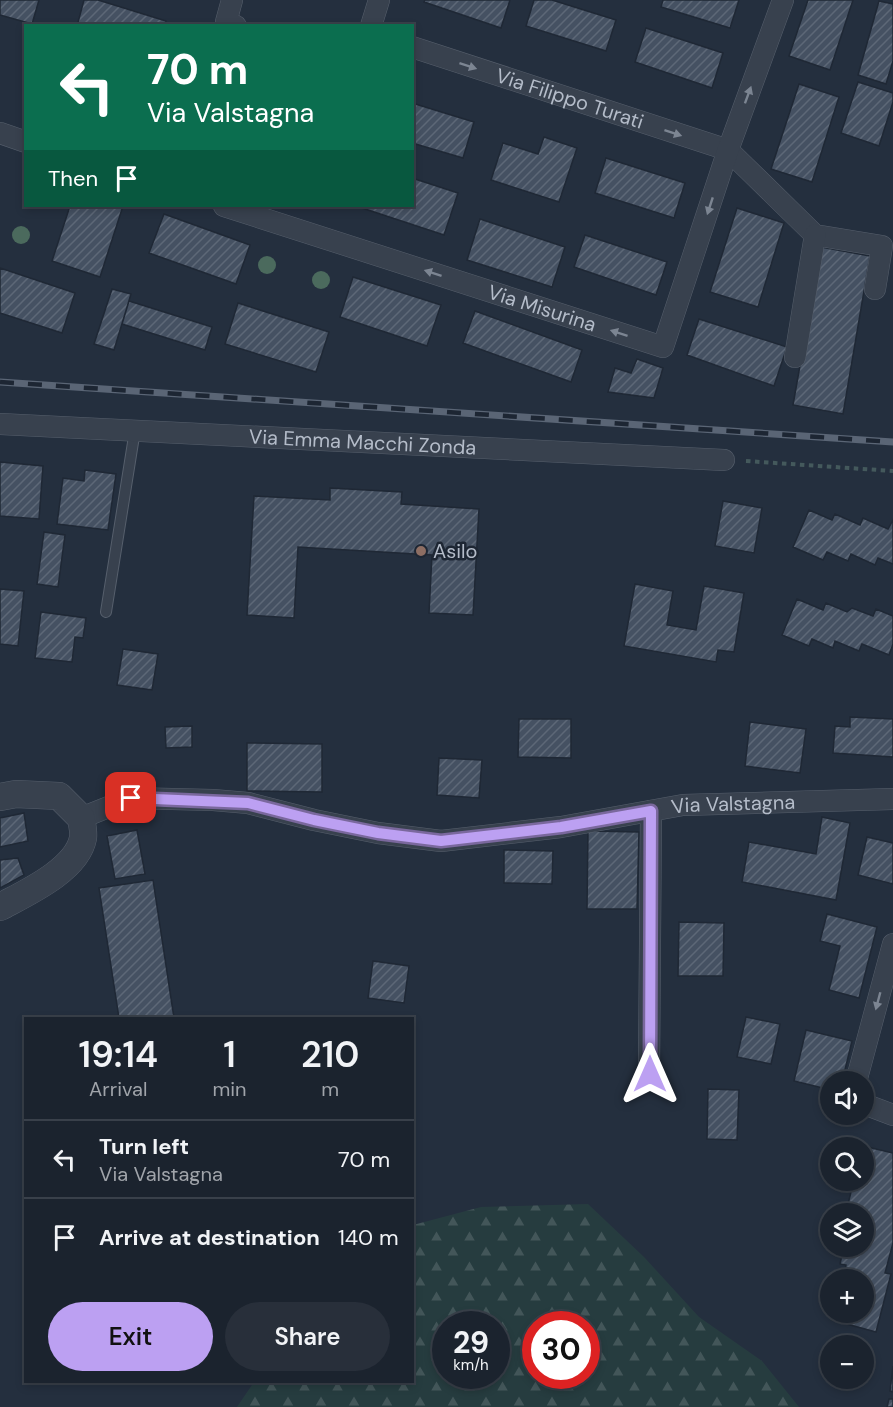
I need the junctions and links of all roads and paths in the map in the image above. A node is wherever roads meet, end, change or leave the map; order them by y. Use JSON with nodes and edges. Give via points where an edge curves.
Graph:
{"nodes":[{"id":1,"x":232,"y":0,"type":"edge"},
{"id":2,"x":379,"y":0,"type":"edge"},
{"id":3,"x":783,"y":0,"type":"edge"},
{"id":4,"x":231,"y":24,"type":"edge"},
{"id":5,"x":372,"y":24,"type":"edge"},
{"id":6,"x":414,"y":48,"type":"edge"},
{"id":7,"x":0,"y":133,"type":"edge"},
{"id":8,"x":24,"y":141,"type":"edge"},
{"id":9,"x":728,"y":150,"type":"junction"},
{"id":10,"x":236,"y":207,"type":"edge"},
{"id":11,"x":815,"y":235,"type":"junction"},
{"id":12,"x":875,"y":289,"type":"dead end"},
{"id":13,"x":795,"y":357,"type":"dead end"},
{"id":14,"x":0,"y":424,"type":"edge"},
{"id":15,"x":135,"y":430,"type":"junction"},
{"id":16,"x":724,"y":460,"type":"joint"},
{"id":17,"x":893,"y":471,"type":"edge"},
{"id":18,"x":106,"y":612,"type":"dead end"},
{"id":19,"x":0,"y":797,"type":"edge"},
{"id":20,"x":893,"y":798,"type":"edge"},
{"id":21,"x":651,"y":811,"type":"junction"},
{"id":22,"x":81,"y":818,"type":"junction"},
{"id":23,"x":0,"y":907,"type":"edge"},
{"id":24,"x":893,"y":944,"type":"edge"},
{"id":25,"x":859,"y":1071,"type":"edge"},
{"id":26,"x":650,"y":1074,"type":"dead end"},
{"id":27,"x":874,"y":1108,"type":"edge"},
{"id":28,"x":893,"y":1115,"type":"edge"}],
"edges":[{"from":1,"to":4,"type":"street","via":[[226,22]]},
{"from":2,"to":5,"type":"street"},
{"from":9,"to":3,"type":"street","name":"Via Misurina","one_way":true},
{"from":6,"to":9,"type":"street","name":"Via Filippo Turati","one_way":true},
{"from":7,"to":8,"type":"street"},
{"from":9,"to":10,"type":"street","name":"Via Misurina","one_way":true,"via":[[663,347]]},
{"from":9,"to":11,"type":"street"},
{"from":11,"to":12,"type":"street","via":[[882,246]]},
{"from":11,"to":13,"type":"street"},
{"from":14,"to":15,"type":"street","name":"Via Emma Macchi Zonda"},
{"from":15,"to":16,"type":"street","name":"Via Emma Macchi Zonda"},
{"from":15,"to":18,"type":"lane"},
{"from":16,"to":17,"type":"path"},
{"from":19,"to":22,"type":"street","via":[[60,796]]},
{"from":20,"to":21,"type":"street","name":"Via Valstagna","via":[[683,805]]},
{"from":21,"to":22,"type":"street","name":"Via Valstagna","via":[[561,827],[441,841],[378,833],[248,803],[213,800],[131,798]]},
{"from":21,"to":26,"type":"street"},
{"from":22,"to":23,"type":"street","via":[[83,838],[74,857],[46,882]]},
{"from":24,"to":25,"type":"street","one_way":true},
{"from":27,"to":28,"type":"street"}]}
